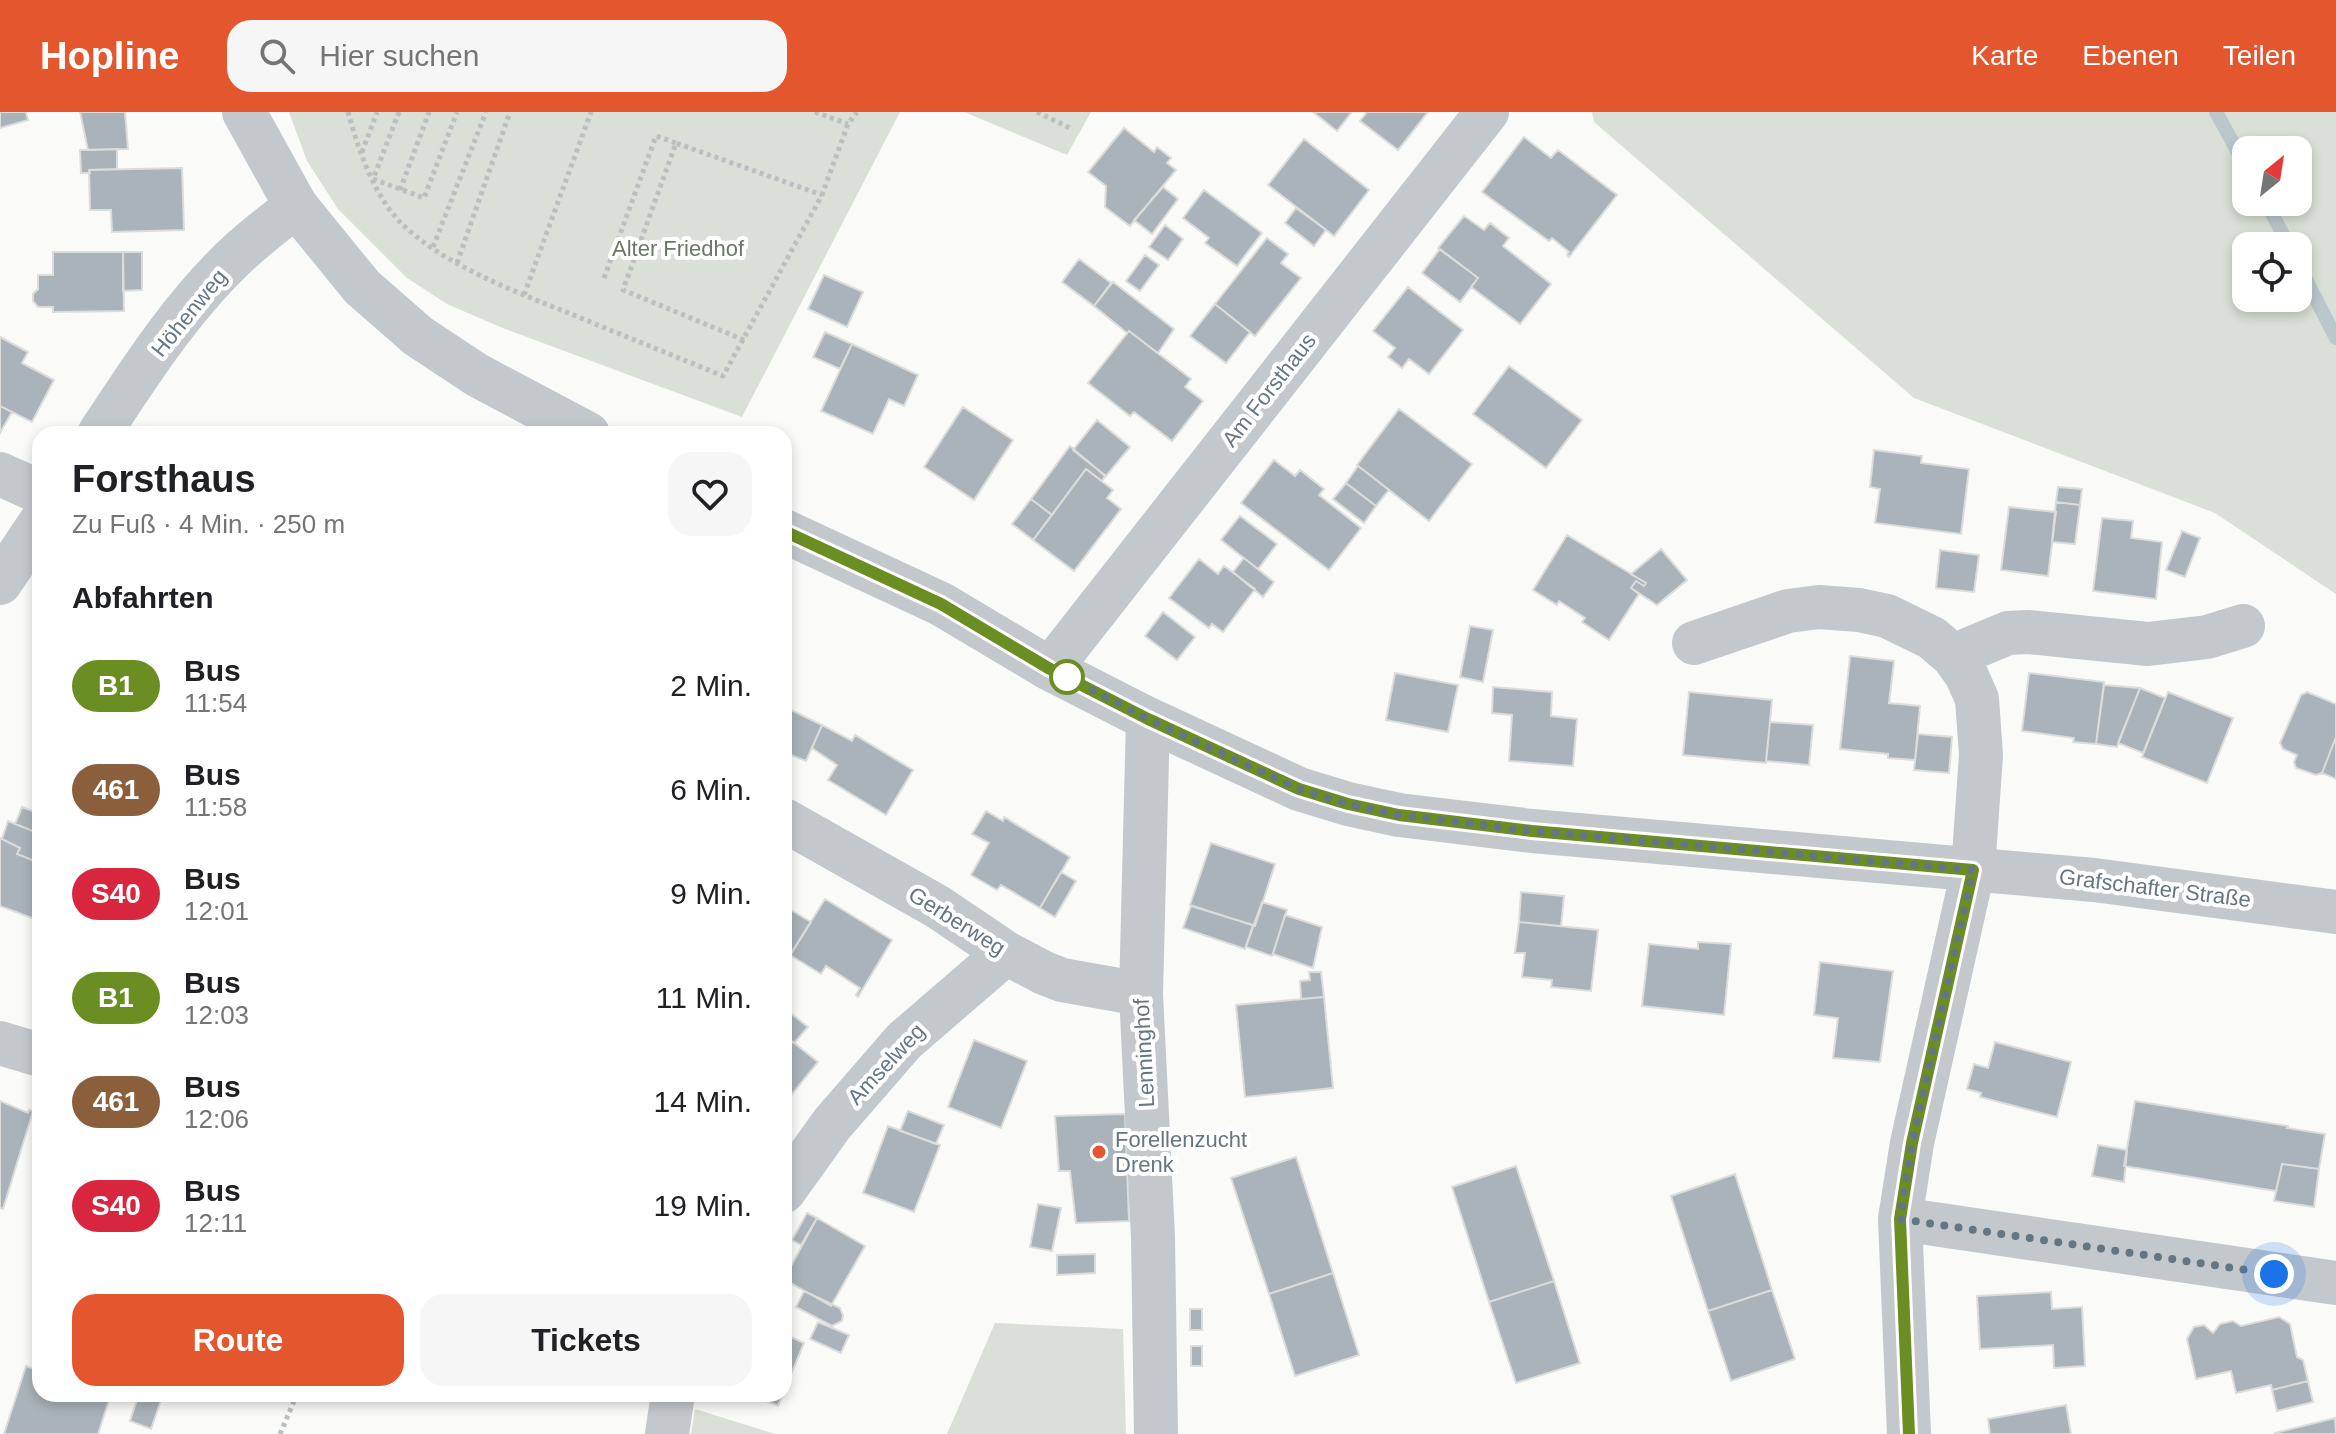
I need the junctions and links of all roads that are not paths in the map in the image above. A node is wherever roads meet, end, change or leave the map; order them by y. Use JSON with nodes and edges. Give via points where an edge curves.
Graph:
{"nodes":[{"id":1,"x":244,"y":112,"type":"edge"},
{"id":2,"x":1487,"y":112,"type":"edge"},
{"id":3,"x":296,"y":206,"type":"junction"},
{"id":4,"x":105,"y":426,"type":"edge"},
{"id":5,"x":573,"y":426,"type":"edge"},
{"id":6,"x":0,"y":474,"type":"edge"},
{"id":7,"x":32,"y":488,"type":"edge"},
{"id":8,"x":32,"y":535,"type":"edge"},
{"id":9,"x":792,"y":535,"type":"edge"},
{"id":10,"x":0,"y":583,"type":"edge"},
{"id":11,"x":2243,"y":626,"type":"dead end"},
{"id":12,"x":1694,"y":643,"type":"dead end"},
{"id":13,"x":1953,"y":656,"type":"junction"},
{"id":14,"x":1050,"y":669,"type":"junction"},
{"id":15,"x":1148,"y":719,"type":"junction"},
{"id":16,"x":792,"y":825,"type":"edge"},
{"id":17,"x":1973,"y":870,"type":"junction"},
{"id":18,"x":2336,"y":912,"type":"edge"},
{"id":19,"x":1006,"y":953,"type":"junction"},
{"id":20,"x":1141,"y":994,"type":"junction"},
{"id":21,"x":792,"y":1180,"type":"edge"},
{"id":22,"x":1900,"y":1219,"type":"junction"},
{"id":23,"x":2336,"y":1283,"type":"edge"},
{"id":24,"x":672,"y":1402,"type":"edge"},
{"id":25,"x":667,"y":1434,"type":"edge"},
{"id":26,"x":1156,"y":1434,"type":"edge"},
{"id":27,"x":1909,"y":1434,"type":"edge"}],
"edges":[{"from":1,"to":3,"type":"street"},
{"from":2,"to":14,"type":"street","name":"Am Forsthaus"},
{"from":3,"to":4,"type":"street","name":"Höhenweg","via":[[241,250],[202,293]]},
{"from":3,"to":5,"type":"street","via":[[362,287],[418,336],[477,375]]},
{"from":6,"to":7,"type":"street"},
{"from":8,"to":10,"type":"street"},
{"from":9,"to":14,"type":"street","name":"Grafschafter Straße","via":[[941,604]]},
{"from":11,"to":13,"type":"street","via":[[2207,637],[2148,644],[2008,633]]},
{"from":12,"to":13,"type":"street","via":[[1788,611],[1819,607],[1887,616],[1932,638]]},
{"from":13,"to":17,"type":"street","via":[[1977,699],[1980,726]]},
{"from":14,"to":15,"type":"street","name":"Grafschafter Straße"},
{"from":15,"to":17,"type":"street","name":"Grafschafter Straße","via":[[1299,789],[1399,815]]},
{"from":15,"to":20,"type":"street","name":"Lenninghof"},
{"from":16,"to":19,"type":"street","name":"Gerberweg","via":[[924,899]]},
{"from":17,"to":18,"type":"street","name":"Grafschafter Straße"},
{"from":17,"to":22,"type":"street"},
{"from":19,"to":20,"type":"street","name":"Gerberweg","via":[[1062,980]]},
{"from":19,"to":21,"type":"street","name":"Amselweg","via":[[904,1041]]},
{"from":20,"to":26,"type":"street","name":"Lenninghof"},
{"from":22,"to":23,"type":"street"},
{"from":22,"to":27,"type":"street"},
{"from":24,"to":25,"type":"street"}]}
